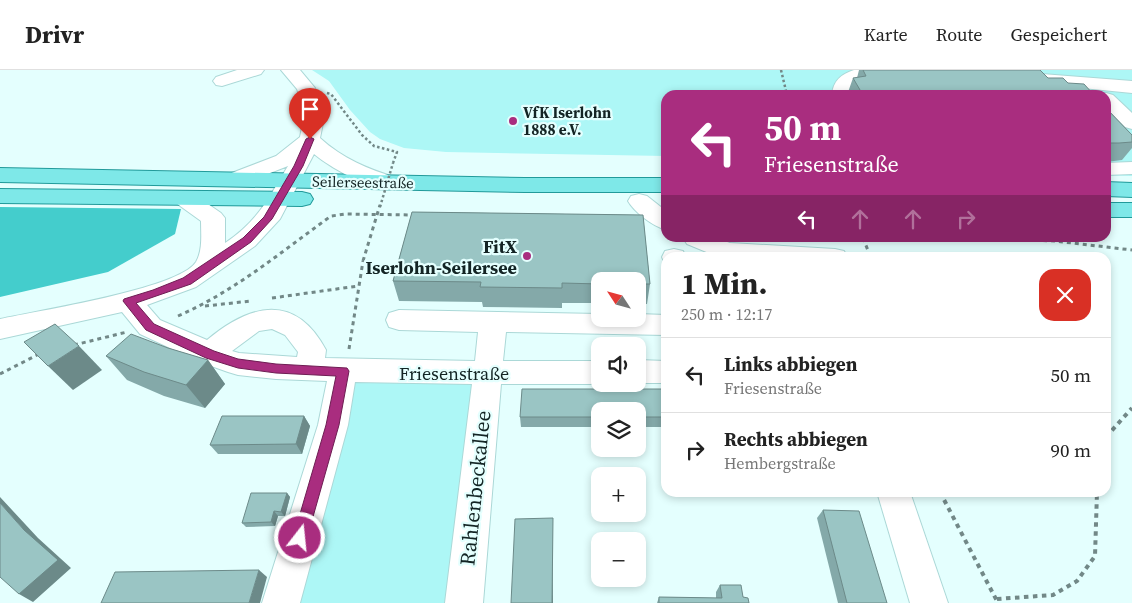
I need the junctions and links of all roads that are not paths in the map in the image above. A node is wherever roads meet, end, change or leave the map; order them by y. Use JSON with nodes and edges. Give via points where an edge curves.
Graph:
{"nodes":[{"id":1,"x":255,"y":70,"type":"edge"},
{"id":2,"x":290,"y":70,"type":"edge"},
{"id":3,"x":912,"y":72,"type":"edge"},
{"id":4,"x":1009,"y":75,"type":"edge"},
{"id":5,"x":222,"y":81,"type":"dead end"},
{"id":6,"x":1132,"y":87,"type":"edge"},
{"id":7,"x":842,"y":90,"type":"edge"},
{"id":8,"x":1081,"y":90,"type":"edge"},
{"id":9,"x":1111,"y":93,"type":"edge"},
{"id":10,"x":1111,"y":97,"type":"edge"},
{"id":11,"x":1111,"y":101,"type":"edge"},
{"id":12,"x":1132,"y":104,"type":"edge"},
{"id":13,"x":1132,"y":123,"type":"edge"},
{"id":14,"x":310,"y":139,"type":"junction"},
{"id":15,"x":1132,"y":168,"type":"edge"},
{"id":16,"x":1111,"y":169,"type":"edge"},
{"id":17,"x":391,"y":173,"type":"junction"},
{"id":18,"x":0,"y":175,"type":"edge"},
{"id":19,"x":237,"y":179,"type":"junction"},
{"id":20,"x":661,"y":184,"type":"edge"},
{"id":21,"x":1111,"y":189,"type":"edge"},
{"id":22,"x":285,"y":190,"type":"junction"},
{"id":23,"x":1132,"y":190,"type":"edge"},
{"id":24,"x":0,"y":196,"type":"edge"},
{"id":25,"x":184,"y":198,"type":"junction"},
{"id":26,"x":639,"y":201,"type":"junction"},
{"id":27,"x":661,"y":202,"type":"edge"},
{"id":28,"x":1111,"y":210,"type":"edge"},
{"id":29,"x":1132,"y":210,"type":"edge"},
{"id":30,"x":661,"y":218,"type":"edge"},
{"id":31,"x":704,"y":242,"type":"edge"},
{"id":32,"x":759,"y":245,"type":"edge"},
{"id":33,"x":803,"y":252,"type":"edge"},
{"id":34,"x":205,"y":269,"type":"junction"},
{"id":35,"x":128,"y":301,"type":"junction"},
{"id":36,"x":399,"y":320,"type":"dead end"},
{"id":37,"x":493,"y":321,"type":"junction"},
{"id":38,"x":661,"y":324,"type":"edge"},
{"id":39,"x":0,"y":329,"type":"edge"},
{"id":40,"x":210,"y":354,"type":"junction"},
{"id":41,"x":308,"y":370,"type":"junction"},
{"id":42,"x":343,"y":371,"type":"junction"},
{"id":43,"x":591,"y":372,"type":"edge"},
{"id":44,"x":646,"y":372,"type":"edge"},
{"id":45,"x":661,"y":372,"type":"edge"},
{"id":46,"x":488,"y":373,"type":"junction"},
{"id":47,"x":895,"y":497,"type":"edge"},
{"id":48,"x":281,"y":603,"type":"edge"},
{"id":49,"x":464,"y":603,"type":"edge"},
{"id":50,"x":929,"y":603,"type":"edge"}],
"edges":[{"from":1,"to":5,"type":"street"},
{"from":2,"to":14,"type":"street","via":[[308,93],[314,113]]},
{"from":3,"to":7,"type":"street","via":[[851,74]]},
{"from":4,"to":8,"type":"street"},
{"from":6,"to":9,"type":"street"},
{"from":10,"to":12,"type":"street"},
{"from":11,"to":13,"type":"street"},
{"from":14,"to":17,"type":"street","via":[[323,153],[346,168]]},
{"from":14,"to":19,"type":"street","via":[[283,160]]},
{"from":14,"to":22,"type":"street"},
{"from":15,"to":16,"type":"street"},
{"from":17,"to":20,"type":"main road","name":"Seilerseestraße"},
{"from":17,"to":22,"type":"main road","name":"Seilerseestraße"},
{"from":18,"to":19,"type":"main road","name":"Seilerseestraße"},
{"from":19,"to":22,"type":"main road","name":"Seilerseestraße"},
{"from":21,"to":23,"type":"main road"},
{"from":22,"to":25,"type":"main road","name":"Seilerseestraße"},
{"from":22,"to":26,"type":"main road","name":"Seilerseestraße"},
{"from":22,"to":34,"type":"street","via":[[268,219],[247,240]]},
{"from":24,"to":25,"type":"main road","name":"Seilerseestraße"},
{"from":25,"to":34,"type":"street","via":[[213,218],[213,250]]},
{"from":26,"to":27,"type":"main road","name":"Seilerseestraße"},
{"from":26,"to":30,"type":"street"},
{"from":28,"to":29,"type":"main road"},
{"from":31,"to":32,"type":"street","via":[[726,251]]},
{"from":32,"to":33,"type":"street"},
{"from":34,"to":35,"type":"street","via":[[187,281]]},
{"from":35,"to":39,"type":"street"},
{"from":35,"to":40,"type":"street","name":"Friesenstraße","via":[[150,327]]},
{"from":36,"to":37,"type":"street"},
{"from":37,"to":38,"type":"street"},
{"from":37,"to":46,"type":"street","name":"Rahlenbeckallee"},
{"from":40,"to":41,"type":"street","name":"Friesenstraße","via":[[238,364]]},
{"from":40,"to":41,"type":"street","via":[[244,326],[259,319],[278,319],[295,328],[312,350]]},
{"from":41,"to":42,"type":"street","name":"Friesenstraße"},
{"from":42,"to":46,"type":"street","name":"Friesenstraße"},
{"from":42,"to":48,"type":"street","via":[[332,425]]},
{"from":43,"to":46,"type":"street","name":"Friesenstraße"},
{"from":44,"to":45,"type":"street"},
{"from":46,"to":49,"type":"street","name":"Rahlenbeckallee"},
{"from":47,"to":50,"type":"street"}]}
